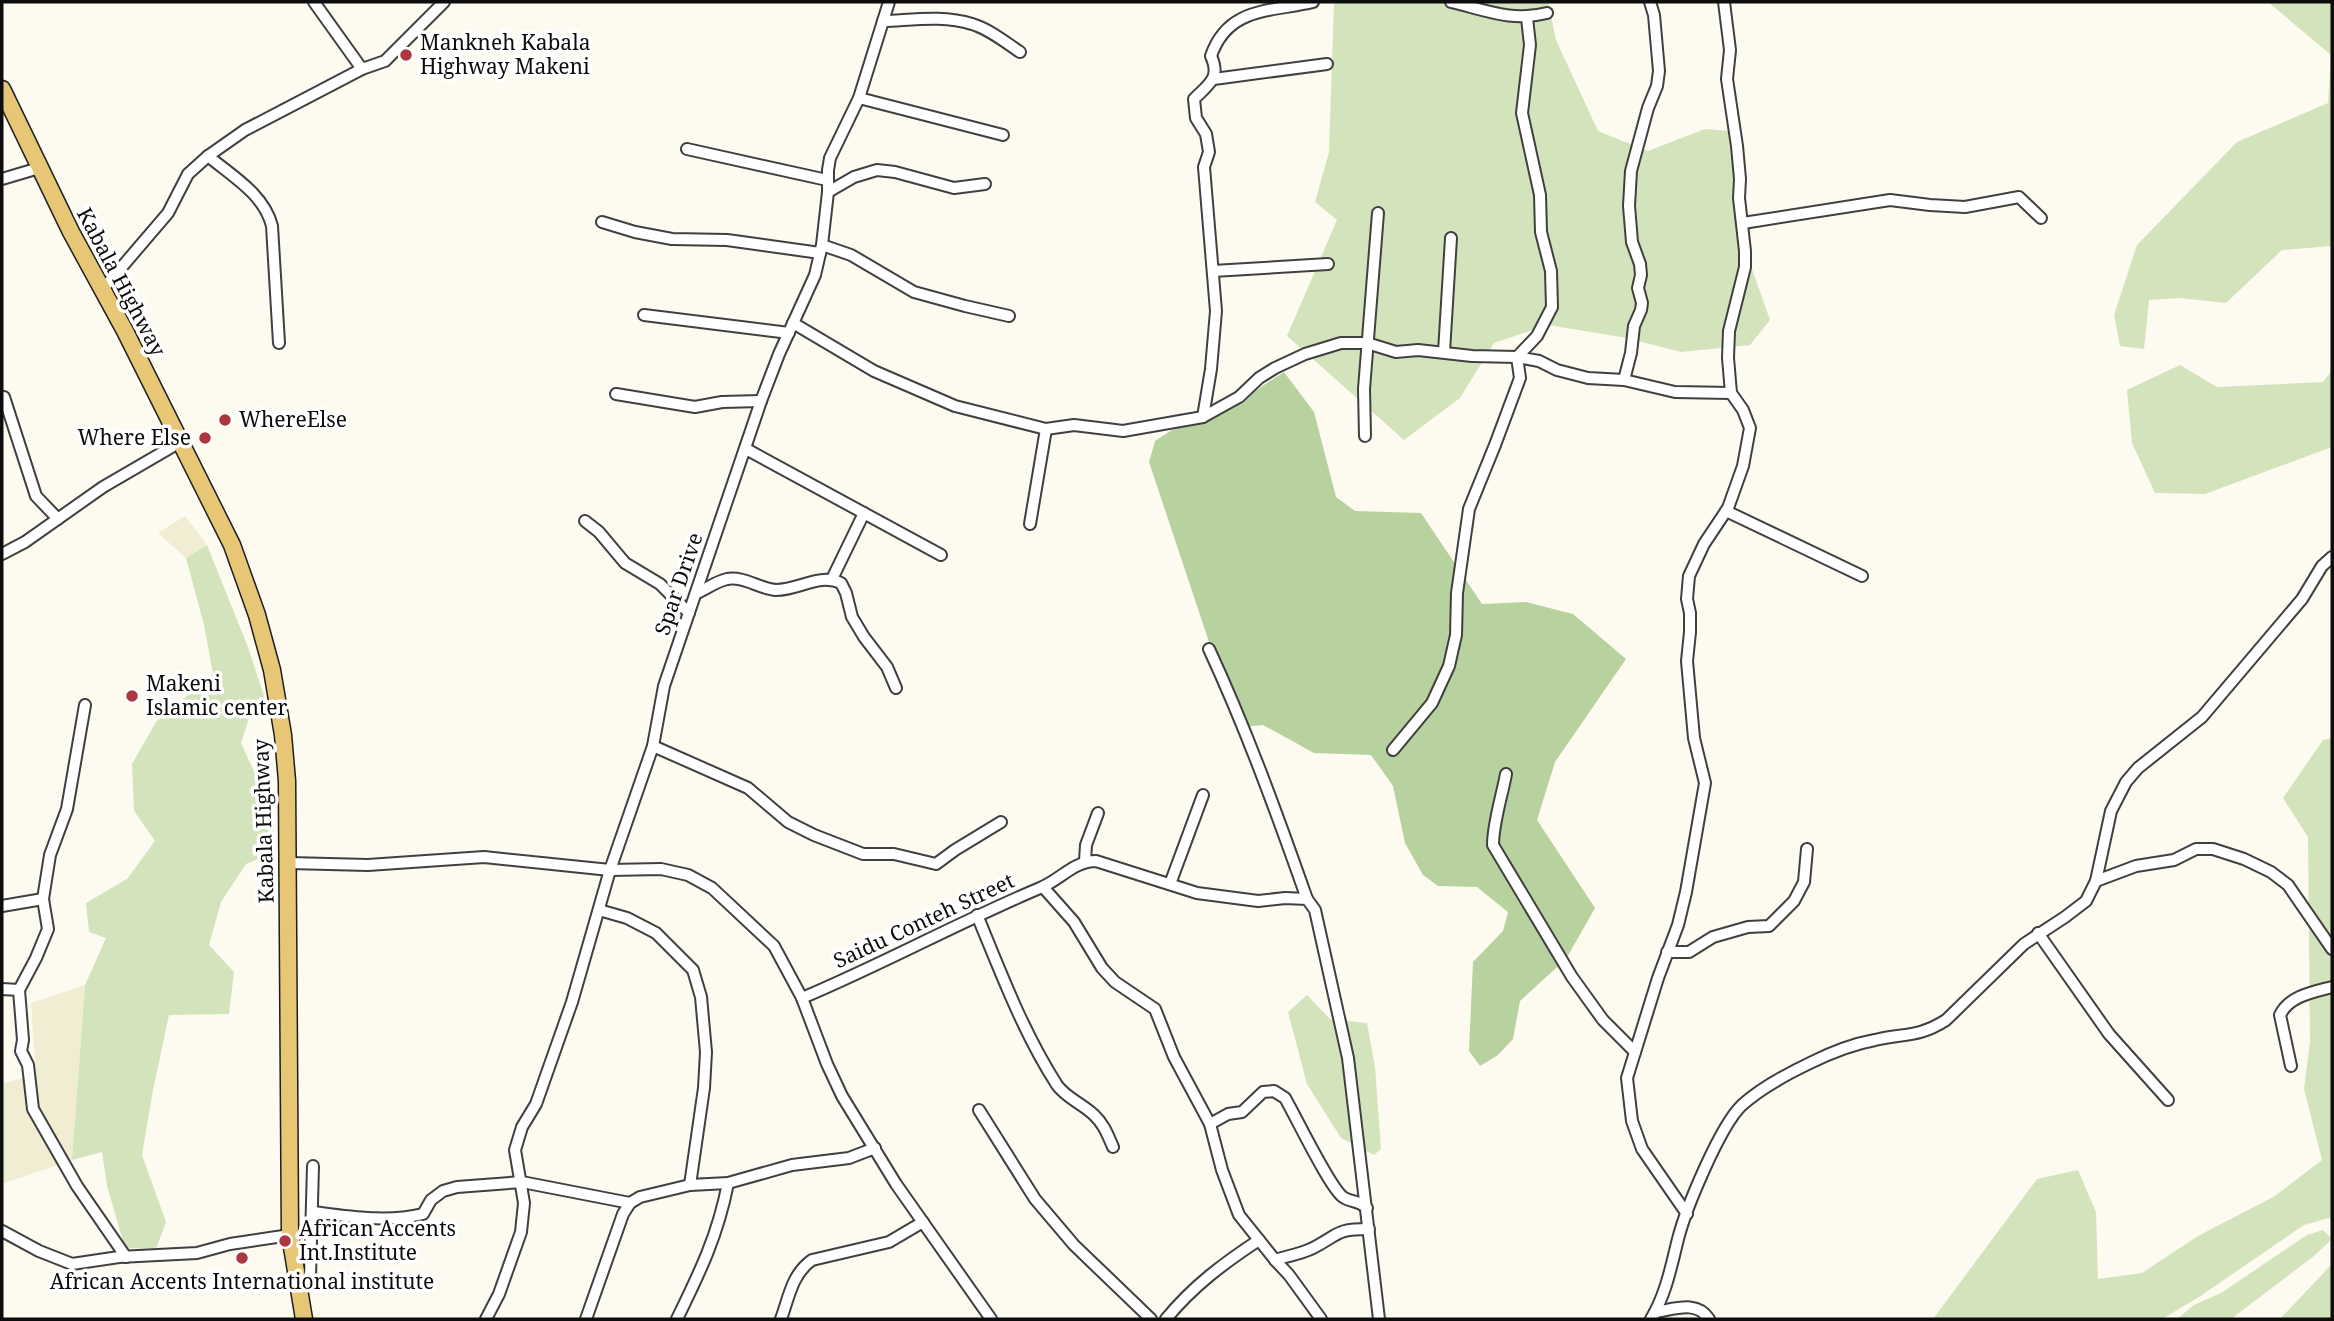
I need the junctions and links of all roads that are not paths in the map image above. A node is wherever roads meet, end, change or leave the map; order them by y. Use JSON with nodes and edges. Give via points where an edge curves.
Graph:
{"nodes":[{"id":1,"x":314,"y":2,"type":"edge"},
{"id":2,"x":444,"y":2,"type":"edge"},
{"id":3,"x":889,"y":2,"type":"edge"},
{"id":4,"x":1313,"y":2,"type":"edge"},
{"id":5,"x":1451,"y":2,"type":"edge"},
{"id":6,"x":1650,"y":2,"type":"edge"},
{"id":7,"x":1724,"y":2,"type":"edge"},
{"id":8,"x":1547,"y":13,"type":"dead end"},
{"id":9,"x":1527,"y":18,"type":"junction"},
{"id":10,"x":883,"y":21,"type":"junction"},
{"id":11,"x":1020,"y":52,"type":"dead end"},
{"id":12,"x":1327,"y":65,"type":"dead end"},
{"id":13,"x":362,"y":69,"type":"junction"},
{"id":14,"x":1214,"y":79,"type":"junction"},
{"id":15,"x":859,"y":98,"type":"junction"},
{"id":16,"x":4,"y":99,"type":"edge"},
{"id":17,"x":1003,"y":135,"type":"dead end"},
{"id":18,"x":687,"y":149,"type":"dead end"},
{"id":19,"x":208,"y":156,"type":"junction"},
{"id":20,"x":39,"y":168,"type":"junction"},
{"id":21,"x":2,"y":179,"type":"edge"},
{"id":22,"x":827,"y":180,"type":"junction"},
{"id":23,"x":985,"y":184,"type":"dead end"},
{"id":24,"x":828,"y":192,"type":"junction"},
{"id":25,"x":1378,"y":213,"type":"dead end"},
{"id":26,"x":2041,"y":218,"type":"dead end"},
{"id":27,"x":602,"y":222,"type":"dead end"},
{"id":28,"x":1743,"y":222,"type":"junction"},
{"id":29,"x":1451,"y":237,"type":"dead end"},
{"id":30,"x":821,"y":249,"type":"junction"},
{"id":31,"x":1328,"y":264,"type":"dead end"},
{"id":32,"x":1213,"y":271,"type":"junction"},
{"id":33,"x":103,"y":289,"type":"junction"},
{"id":34,"x":644,"y":315,"type":"dead end"},
{"id":35,"x":1009,"y":316,"type":"dead end"},
{"id":36,"x":791,"y":328,"type":"junction"},
{"id":37,"x":279,"y":343,"type":"dead end"},
{"id":38,"x":1367,"y":343,"type":"junction"},
{"id":39,"x":1444,"y":352,"type":"junction"},
{"id":40,"x":1517,"y":357,"type":"junction"},
{"id":41,"x":1729,"y":375,"type":"junction"},
{"id":42,"x":1624,"y":380,"type":"junction"},
{"id":43,"x":1707,"y":393,"type":"junction"},
{"id":44,"x":1731,"y":393,"type":"junction"},
{"id":45,"x":615,"y":394,"type":"dead end"},
{"id":46,"x":4,"y":397,"type":"dead end"},
{"id":47,"x":761,"y":401,"type":"junction"},
{"id":48,"x":1203,"y":417,"type":"junction"},
{"id":49,"x":1046,"y":429,"type":"junction"},
{"id":50,"x":1365,"y":436,"type":"dead end"},
{"id":51,"x":182,"y":441,"type":"junction"},
{"id":52,"x":746,"y":449,"type":"junction"},
{"id":53,"x":1726,"y":511,"type":"junction"},
{"id":54,"x":864,"y":513,"type":"junction"},
{"id":55,"x":58,"y":519,"type":"junction"},
{"id":56,"x":585,"y":521,"type":"dead end"},
{"id":57,"x":1030,"y":524,"type":"dead end"},
{"id":58,"x":2,"y":554,"type":"edge"},
{"id":59,"x":942,"y":555,"type":"dead end"},
{"id":60,"x":2332,"y":557,"type":"edge"},
{"id":61,"x":1862,"y":576,"type":"dead end"},
{"id":62,"x":832,"y":579,"type":"junction"},
{"id":63,"x":697,"y":593,"type":"junction"},
{"id":64,"x":689,"y":613,"type":"junction"},
{"id":65,"x":1209,"y":649,"type":"dead end"},
{"id":66,"x":896,"y":688,"type":"dead end"},
{"id":67,"x":85,"y":705,"type":"dead end"},
{"id":68,"x":653,"y":746,"type":"junction"},
{"id":69,"x":1393,"y":750,"type":"dead end"},
{"id":70,"x":1506,"y":774,"type":"dead end"},
{"id":71,"x":1203,"y":795,"type":"dead end"},
{"id":72,"x":1098,"y":813,"type":"dead end"},
{"id":73,"x":1001,"y":822,"type":"dead end"},
{"id":74,"x":1807,"y":849,"type":"dead end"},
{"id":75,"x":1084,"y":861,"type":"junction"},
{"id":76,"x":289,"y":863,"type":"junction"},
{"id":77,"x":610,"y":870,"type":"junction"},
{"id":78,"x":2096,"y":881,"type":"junction"},
{"id":79,"x":1170,"y":884,"type":"junction"},
{"id":80,"x":1043,"y":887,"type":"junction"},
{"id":81,"x":43,"y":899,"type":"junction"},
{"id":82,"x":1307,"y":899,"type":"junction"},
{"id":83,"x":2,"y":906,"type":"edge"},
{"id":84,"x":599,"y":910,"type":"junction"},
{"id":85,"x":977,"y":915,"type":"junction"},
{"id":86,"x":2038,"y":933,"type":"junction"},
{"id":87,"x":2332,"y":949,"type":"edge"},
{"id":88,"x":1667,"y":952,"type":"junction"},
{"id":89,"x":2332,"y":987,"type":"edge"},
{"id":90,"x":2,"y":989,"type":"edge"},
{"id":91,"x":19,"y":990,"type":"junction"},
{"id":92,"x":802,"y":998,"type":"junction"},
{"id":93,"x":1635,"y":1052,"type":"junction"},
{"id":94,"x":2291,"y":1066,"type":"dead end"},
{"id":95,"x":2168,"y":1100,"type":"dead end"},
{"id":96,"x":979,"y":1110,"type":"dead end"},
{"id":97,"x":1210,"y":1124,"type":"junction"},
{"id":98,"x":875,"y":1147,"type":"junction"},
{"id":99,"x":1113,"y":1147,"type":"dead end"},
{"id":100,"x":313,"y":1166,"type":"dead end"},
{"id":101,"x":522,"y":1182,"type":"junction"},
{"id":102,"x":728,"y":1183,"type":"junction"},
{"id":103,"x":690,"y":1185,"type":"junction"},
{"id":104,"x":629,"y":1203,"type":"junction"},
{"id":105,"x":1367,"y":1208,"type":"junction"},
{"id":106,"x":312,"y":1212,"type":"junction"},
{"id":107,"x":1687,"y":1214,"type":"junction"},
{"id":108,"x":923,"y":1223,"type":"junction"},
{"id":109,"x":1369,"y":1229,"type":"junction"},
{"id":110,"x":2,"y":1231,"type":"edge"},
{"id":111,"x":290,"y":1235,"type":"junction"},
{"id":112,"x":1259,"y":1240,"type":"junction"},
{"id":113,"x":126,"y":1257,"type":"junction"},
{"id":114,"x":1275,"y":1260,"type":"junction"},
{"id":115,"x":299,"y":1292,"type":"junction"},
{"id":116,"x":1653,"y":1315,"type":"edge"},
{"id":117,"x":304,"y":1319,"type":"edge"},
{"id":118,"x":486,"y":1319,"type":"edge"},
{"id":119,"x":586,"y":1319,"type":"edge"},
{"id":120,"x":677,"y":1319,"type":"edge"},
{"id":121,"x":781,"y":1319,"type":"edge"},
{"id":122,"x":991,"y":1319,"type":"edge"},
{"id":123,"x":1151,"y":1319,"type":"edge"},
{"id":124,"x":1166,"y":1319,"type":"edge"},
{"id":125,"x":1321,"y":1319,"type":"edge"},
{"id":126,"x":1379,"y":1319,"type":"edge"},
{"id":127,"x":1709,"y":1319,"type":"edge"}],
"edges":[{"from":1,"to":13,"type":"street"},
{"from":2,"to":13,"type":"street","via":[[385,61]]},
{"from":3,"to":10,"type":"street","name":"Spar Drive"},
{"from":4,"to":14,"type":"street","via":[[1250,13],[1234,24],[1211,56],[1216,67]]},
{"from":5,"to":9,"type":"street"},
{"from":6,"to":42,"type":"street","via":[[1659,71],[1631,171],[1632,242],[1640,264],[1637,288],[1642,303]]},
{"from":7,"to":28,"type":"street","via":[[1730,61],[1727,79]]},
{"from":8,"to":9,"type":"street"},
{"from":9,"to":40,"type":"street","via":[[1530,45],[1522,113],[1540,195],[1552,307],[1537,336]]},
{"from":10,"to":11,"type":"street","via":[[937,18],[973,24]]},
{"from":10,"to":15,"type":"street","name":"Spar Drive"},
{"from":12,"to":14,"type":"street"},
{"from":13,"to":19,"type":"street","via":[[245,130]]},
{"from":14,"to":32,"type":"street","via":[[1195,99],[1196,118],[1206,134],[1209,152],[1204,167]]},
{"from":15,"to":17,"type":"street"},
{"from":15,"to":22,"type":"street","name":"Spar Drive","via":[[830,158]]},
{"from":16,"to":20,"type":"main road","name":"Kabala Highway"},
{"from":18,"to":22,"type":"street"},
{"from":19,"to":33,"type":"street","via":[[188,174],[168,213]]},
{"from":19,"to":37,"type":"street","via":[[269,213]]},
{"from":20,"to":21,"type":"street"},
{"from":20,"to":33,"type":"main road","name":"Kabala Highway"},
{"from":22,"to":24,"type":"street","name":"Spar Drive"},
{"from":23,"to":24,"type":"street","via":[[954,188],[877,170]]},
{"from":24,"to":30,"type":"street","name":"Spar Drive"},
{"from":25,"to":38,"type":"street"},
{"from":26,"to":28,"type":"street","via":[[2019,197],[1965,207],[1890,200]]},
{"from":27,"to":30,"type":"street","via":[[672,239]]},
{"from":28,"to":41,"type":"street","via":[[1745,267],[1729,331]]},
{"from":29,"to":39,"type":"street"},
{"from":30,"to":35,"type":"street","via":[[851,255],[914,292]]},
{"from":30,"to":36,"type":"street","name":"Spar Drive","via":[[815,275]]},
{"from":31,"to":32,"type":"street"},
{"from":32,"to":48,"type":"street","via":[[1216,311]]},
{"from":33,"to":51,"type":"main road","name":"Kabala Highway"},
{"from":34,"to":36,"type":"street"},
{"from":36,"to":47,"type":"street","name":"Spar Drive"},
{"from":36,"to":49,"type":"street","via":[[945,402]]},
{"from":38,"to":39,"type":"street","via":[[1396,352]]},
{"from":38,"to":48,"type":"street","via":[[1341,342],[1305,354],[1275,368],[1239,397]]},
{"from":38,"to":50,"type":"street"},
{"from":39,"to":40,"type":"street"},
{"from":40,"to":42,"type":"street","via":[[1588,378]]},
{"from":40,"to":69,"type":"street","via":[[1520,379],[1469,509],[1449,666],[1432,703]]},
{"from":41,"to":43,"type":"street"},
{"from":41,"to":44,"type":"street"},
{"from":42,"to":43,"type":"street","via":[[1675,392]]},
{"from":43,"to":44,"type":"street"},
{"from":44,"to":53,"type":"street","via":[[1750,428],[1743,466]]},
{"from":45,"to":47,"type":"street","via":[[695,407]]},
{"from":46,"to":55,"type":"street","via":[[36,496]]},
{"from":47,"to":52,"type":"street","name":"Spar Drive"},
{"from":48,"to":49,"type":"street","via":[[1123,431],[1074,425]]},
{"from":49,"to":57,"type":"street"},
{"from":51,"to":55,"type":"street"},
{"from":51,"to":76,"type":"main road","name":"Kabala Highway","via":[[232,545],[272,670],[283,735]]},
{"from":52,"to":54,"type":"street"},
{"from":52,"to":63,"type":"street","name":"Spar Drive"},
{"from":53,"to":61,"type":"street"},
{"from":53,"to":88,"type":"street","via":[[1704,544],[1687,586],[1694,738],[1706,783],[1686,892]]},
{"from":54,"to":59,"type":"street"},
{"from":54,"to":62,"type":"street"},
{"from":55,"to":58,"type":"street"},
{"from":56,"to":64,"type":"street","via":[[625,563],[660,584]]},
{"from":60,"to":78,"type":"street","via":[[2202,717],[2126,782],[2111,811]]},
{"from":62,"to":63,"type":"street","via":[[779,590],[728,579]]},
{"from":62,"to":66,"type":"street","via":[[841,583],[852,617]]},
{"from":63,"to":64,"type":"street","name":"Spar Drive"},
{"from":64,"to":68,"type":"street","name":"Spar Drive","via":[[664,686]]},
{"from":65,"to":82,"type":"street","via":[[1265,778]]},
{"from":67,"to":81,"type":"street","via":[[67,809],[50,855]]},
{"from":68,"to":73,"type":"street","via":[[748,788],[788,822],[863,855],[894,854],[936,864]]},
{"from":68,"to":77,"type":"street","name":"Spar Drive"},
{"from":70,"to":93,"type":"street","via":[[1493,845],[1572,977]]},
{"from":71,"to":79,"type":"street"},
{"from":72,"to":75,"type":"street"},
{"from":74,"to":88,"type":"street","via":[[1804,881],[1794,901],[1769,926],[1713,937],[1689,952]]},
{"from":75,"to":79,"type":"street"},
{"from":75,"to":80,"type":"street"},
{"from":76,"to":77,"type":"street","via":[[368,865],[484,857]]},
{"from":76,"to":111,"type":"main road","name":"Kabala Highway"},
{"from":77,"to":84,"type":"street","name":"Spar Drive"},
{"from":77,"to":92,"type":"street","via":[[661,869],[688,875],[712,888],[774,946]]},
{"from":78,"to":86,"type":"street","via":[[2086,901]]},
{"from":78,"to":87,"type":"street","via":[[2137,866],[2174,860],[2196,849],[2213,849],[2244,859],[2288,885]]},
{"from":79,"to":82,"type":"street","via":[[1197,893],[1258,901]]},
{"from":80,"to":85,"type":"street","name":"Saidu Conteh Street"},
{"from":80,"to":97,"type":"street","name":"Saidu Conteh Street","via":[[1074,922],[1102,968],[1155,1009],[1174,1057]]},
{"from":81,"to":83,"type":"street"},
{"from":81,"to":91,"type":"street","via":[[48,929]]},
{"from":82,"to":105,"type":"street","via":[[1315,910],[1348,1058]]},
{"from":84,"to":101,"type":"street","name":"Spar Drive","via":[[572,1002],[515,1150]]},
{"from":84,"to":103,"type":"street","via":[[656,933],[693,970],[701,997],[706,1052]]},
{"from":85,"to":92,"type":"street","name":"Saidu Conteh Street"},
{"from":85,"to":99,"type":"street","via":[[1048,1069],[1060,1089],[1105,1128]]},
{"from":86,"to":95,"type":"street","via":[[2109,1034]]},
{"from":86,"to":107,"type":"street","via":[[1933,1028],[1856,1044],[1810,1062],[1742,1105],[1718,1141]]},
{"from":88,"to":93,"type":"street"},
{"from":89,"to":94,"type":"street","via":[[2297,998],[2281,1011]]},
{"from":90,"to":91,"type":"street"},
{"from":91,"to":113,"type":"street","via":[[21,1051],[33,1109],[77,1186]]},
{"from":92,"to":98,"type":"street","via":[[837,1085]]},
{"from":93,"to":107,"type":"street","via":[[1627,1078],[1632,1121],[1642,1149]]},
{"from":96,"to":123,"type":"street","via":[[1035,1199],[1074,1245]]},
{"from":97,"to":105,"type":"street","via":[[1242,1112],[1263,1092],[1274,1091],[1285,1098],[1332,1184],[1344,1198],[1360,1201]]},
{"from":97,"to":112,"type":"street","name":"Saidu Conteh Street","via":[[1230,1195]]},
{"from":98,"to":102,"type":"street","via":[[849,1158],[792,1165]]},
{"from":98,"to":108,"type":"street"},
{"from":100,"to":106,"type":"street"},
{"from":101,"to":104,"type":"street"},
{"from":101,"to":106,"type":"street","via":[[443,1191],[423,1214],[404,1219]]},
{"from":101,"to":118,"type":"street","name":"Spar Drive","via":[[522,1232]]},
{"from":102,"to":103,"type":"street"},
{"from":102,"to":120,"type":"street","via":[[714,1239]]},
{"from":103,"to":104,"type":"street"},
{"from":104,"to":119,"type":"street"},
{"from":105,"to":109,"type":"street"},
{"from":106,"to":115,"type":"street","via":[[310,1276]]},
{"from":107,"to":116,"type":"street","via":[[1670,1276]]},
{"from":108,"to":121,"type":"street","via":[[889,1242],[812,1260],[795,1277]]},
{"from":108,"to":122,"type":"street"},
{"from":109,"to":114,"type":"street","via":[[1348,1229],[1312,1249]]},
{"from":109,"to":126,"type":"street"},
{"from":110,"to":113,"type":"street","via":[[72,1264]]},
{"from":111,"to":113,"type":"street","via":[[197,1253]]},
{"from":111,"to":115,"type":"main road","name":"Kabala Highway"},
{"from":112,"to":114,"type":"street","name":"Saidu Conteh Street"},
{"from":112,"to":124,"type":"street","via":[[1193,1287]]},
{"from":114,"to":125,"type":"street","name":"Saidu Conteh Street"},
{"from":115,"to":117,"type":"main road","name":"Kabala Highway"},
{"from":116,"to":127,"type":"street","via":[[1698,1307]]}]}
